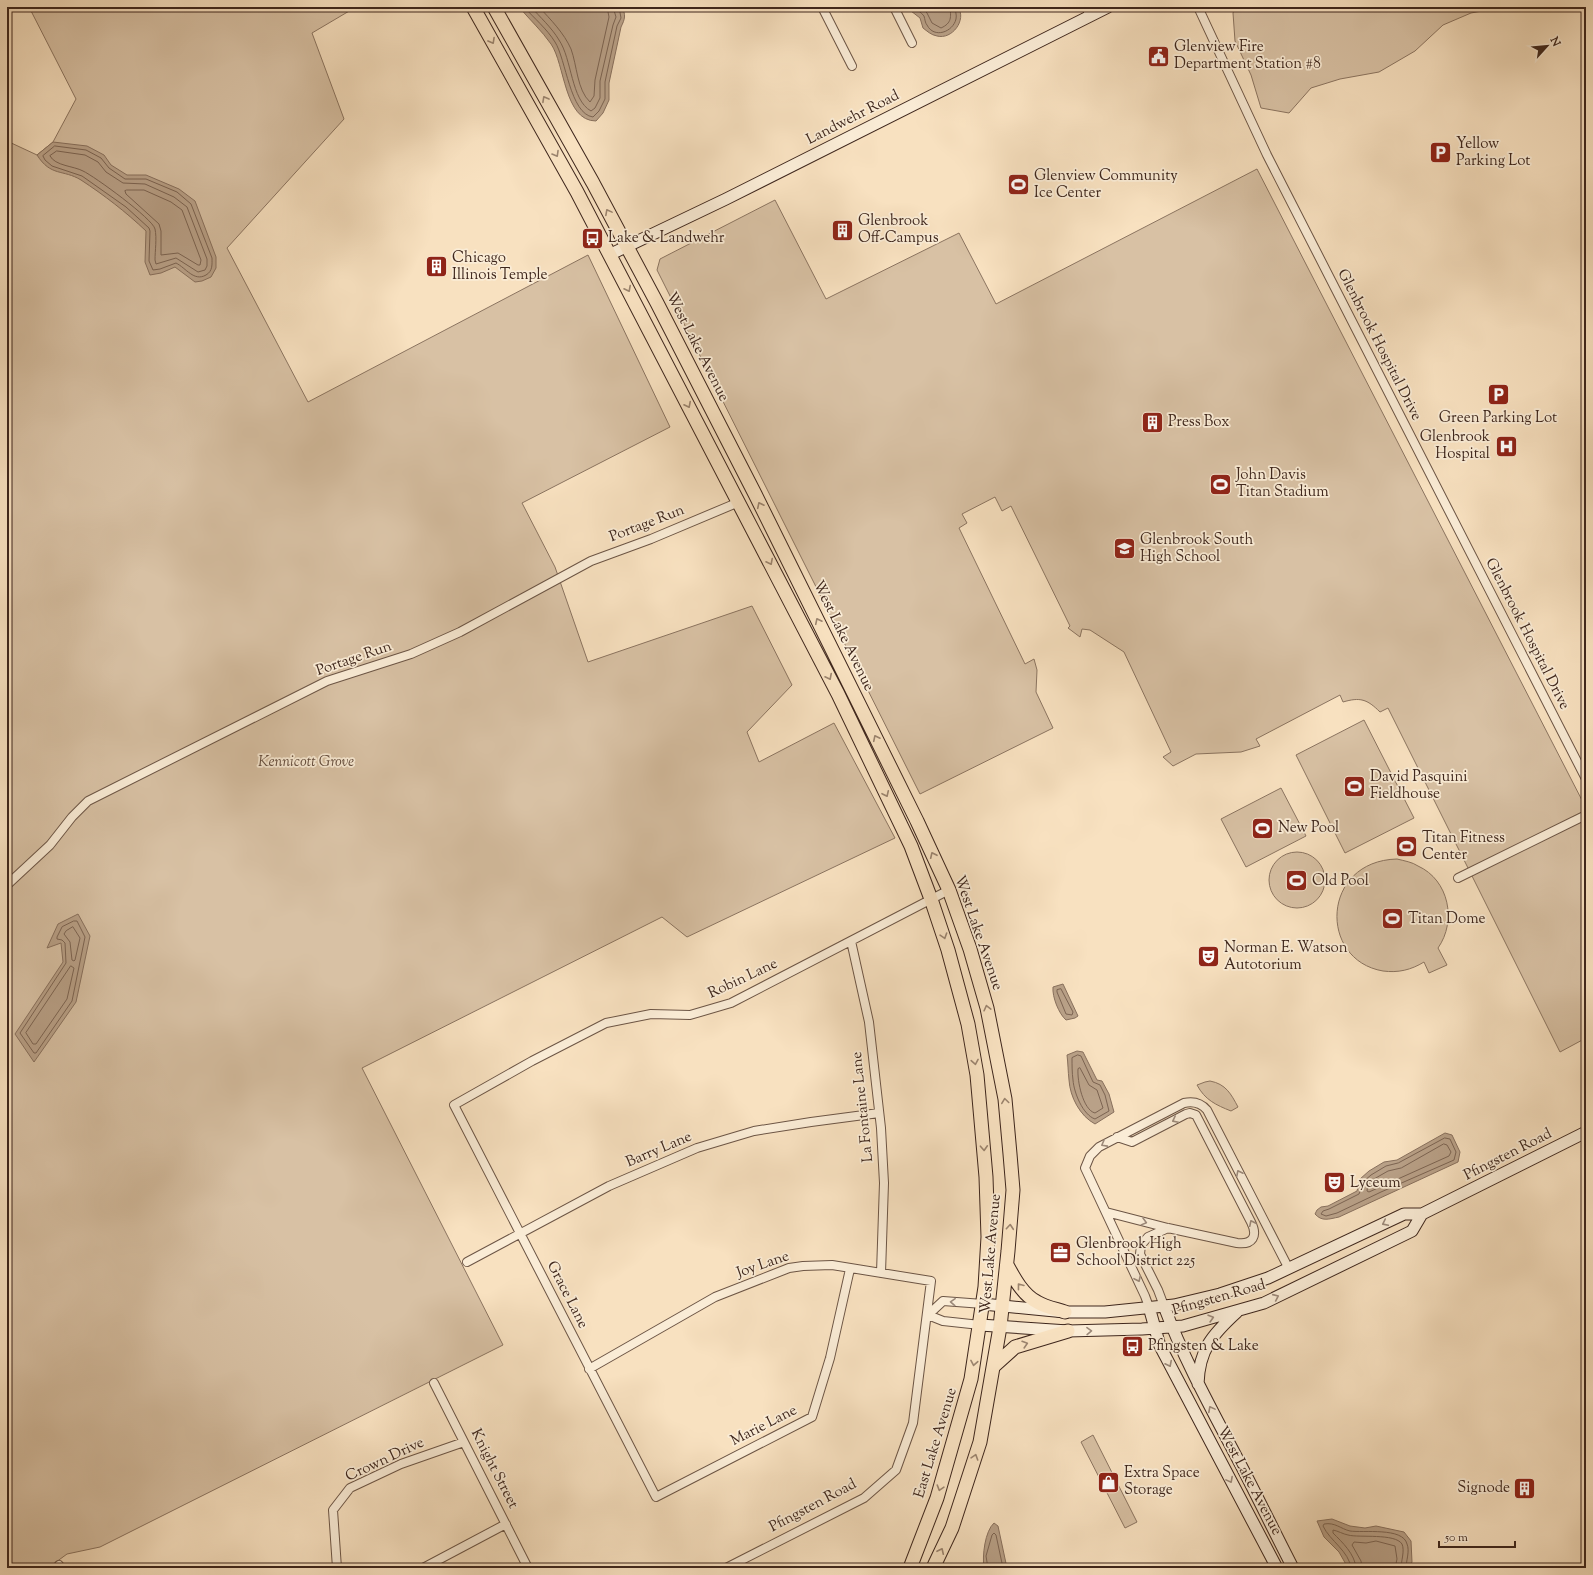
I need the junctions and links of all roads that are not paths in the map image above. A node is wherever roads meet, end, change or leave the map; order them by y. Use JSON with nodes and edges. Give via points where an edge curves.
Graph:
{"nodes":[{"id":1,"x":473,"y":7,"type":"edge"},
{"id":2,"x":494,"y":7,"type":"edge"},
{"id":3,"x":822,"y":7,"type":"edge"},
{"id":4,"x":894,"y":7,"type":"edge"},
{"id":5,"x":1108,"y":7,"type":"edge"},
{"id":6,"x":1198,"y":7,"type":"edge"},
{"id":7,"x":1088,"y":12,"type":"edge"},
{"id":8,"x":912,"y":43,"type":"dead end"},
{"id":9,"x":852,"y":66,"type":"dead end"},
{"id":10,"x":627,"y":246,"type":"junction"},
{"id":11,"x":611,"y":254,"type":"junction"},
{"id":12,"x":739,"y":502,"type":"junction"},
{"id":13,"x":1586,"y":779,"type":"edge"},
{"id":14,"x":1586,"y":815,"type":"edge"},
{"id":15,"x":1458,"y":878,"type":"dead end"},
{"id":16,"x":7,"y":885,"type":"edge"},
{"id":17,"x":949,"y":890,"type":"junction"},
{"id":18,"x":932,"y":899,"type":"junction"},
{"id":19,"x":852,"y":941,"type":"junction"},
{"id":20,"x":454,"y":1105,"type":"joint"},
{"id":21,"x":879,"y":1113,"type":"junction"},
{"id":22,"x":1586,"y":1132,"type":"edge"},
{"id":23,"x":1117,"y":1137,"type":"junction"},
{"id":24,"x":1106,"y":1212,"type":"junction"},
{"id":25,"x":1422,"y":1214,"type":"junction"},
{"id":26,"x":1168,"y":1228,"type":"junction"},
{"id":27,"x":520,"y":1234,"type":"junction"},
{"id":28,"x":467,"y":1262,"type":"dead end"},
{"id":29,"x":1007,"y":1265,"type":"junction"},
{"id":30,"x":850,"y":1269,"type":"junction"},
{"id":31,"x":1289,"y":1269,"type":"junction"},
{"id":32,"x":881,"y":1273,"type":"junction"},
{"id":33,"x":983,"y":1304,"type":"junction"},
{"id":34,"x":1164,"y":1306,"type":"junction"},
{"id":35,"x":1003,"y":1307,"type":"junction"},
{"id":36,"x":1149,"y":1307,"type":"junction"},
{"id":37,"x":1240,"y":1310,"type":"junction"},
{"id":38,"x":1065,"y":1312,"type":"junction"},
{"id":39,"x":928,"y":1315,"type":"junction"},
{"id":40,"x":980,"y":1324,"type":"junction"},
{"id":41,"x":1000,"y":1327,"type":"junction"},
{"id":42,"x":1172,"y":1327,"type":"junction"},
{"id":43,"x":1156,"y":1328,"type":"junction"},
{"id":44,"x":1068,"y":1331,"type":"junction"},
{"id":45,"x":994,"y":1366,"type":"junction"},
{"id":46,"x":589,"y":1369,"type":"junction"},
{"id":47,"x":434,"y":1383,"type":"dead end"},
{"id":48,"x":1198,"y":1384,"type":"junction"},
{"id":49,"x":464,"y":1442,"type":"junction"},
{"id":50,"x":656,"y":1497,"type":"joint"},
{"id":51,"x":506,"y":1524,"type":"junction"},
{"id":52,"x":337,"y":1568,"type":"edge"},
{"id":53,"x":424,"y":1568,"type":"edge"},
{"id":54,"x":528,"y":1568,"type":"edge"},
{"id":55,"x":726,"y":1568,"type":"edge"},
{"id":56,"x":910,"y":1568,"type":"edge"},
{"id":57,"x":933,"y":1568,"type":"edge"},
{"id":58,"x":1277,"y":1568,"type":"edge"},
{"id":59,"x":1293,"y":1568,"type":"edge"}],
"edges":[{"from":1,"to":11,"type":"main road","name":"West Lake Avenue","one_way":true},
{"from":10,"to":2,"type":"main road","name":"West Lake Avenue","one_way":true},
{"from":3,"to":9,"type":"street"},
{"from":4,"to":8,"type":"street"},
{"from":5,"to":7,"type":"main road","name":"Landwehr Road"},
{"from":6,"to":13,"type":"street","name":"Glenbrook Hospital Drive","via":[[1266,155]]},
{"from":7,"to":10,"type":"main road","name":"Landwehr Road","via":[[719,202]]},
{"from":10,"to":11,"type":"main road","name":"Landwehr Road"},
{"from":17,"to":10,"type":"main road","name":"West Lake Avenue","one_way":true,"via":[[755,494]]},
{"from":11,"to":12,"type":"main road","name":"West Lake Avenue","one_way":true},
{"from":12,"to":16,"type":"street","name":"Portage Run","via":[[591,561],[434,644],[327,681],[88,801],[50,846]]},
{"from":12,"to":18,"type":"main road","name":"West Lake Avenue","one_way":true,"via":[[838,694],[911,846]]},
{"from":14,"to":15,"type":"street"},
{"from":17,"to":18,"type":"street","name":"Robin Lane"},
{"from":29,"to":17,"type":"main road","name":"West Lake Avenue","one_way":true,"via":[[1013,1190],[1005,1099],[987,1008]]},
{"from":18,"to":19,"type":"street","name":"Robin Lane"},
{"from":18,"to":33,"type":"main road","name":"West Lake Avenue","one_way":true,"via":[[968,1024],[977,1075],[988,1237]]},
{"from":19,"to":20,"type":"street","name":"Robin Lane","via":[[732,1003],[690,1015],[651,1014],[606,1023]]},
{"from":19,"to":21,"type":"street","name":"La Fontaine Lane","via":[[869,1022]]},
{"from":20,"to":27,"type":"street","name":"Grace Lane"},
{"from":21,"to":27,"type":"street","name":"Barry Lane","via":[[754,1131],[697,1148],[609,1186]]},
{"from":21,"to":32,"type":"street","name":"La Fontaine Lane","via":[[884,1183]]},
{"from":22,"to":25,"type":"main road","name":"Pfingsten Road"},
{"from":23,"to":24,"type":"street","name":"West Lake Avenue","one_way":true,"via":[[1094,1151],[1084,1168]]},
{"from":26,"to":23,"type":"street","one_way":true,"via":[[1243,1244],[1255,1236],[1255,1229],[1196,1115],[1186,1114],[1132,1142]]},
{"from":31,"to":23,"type":"street","one_way":true,"via":[[1203,1105],[1190,1102],[1177,1105]]},
{"from":24,"to":26,"type":"street","one_way":true},
{"from":24,"to":36,"type":"street","name":"West Lake Avenue","one_way":true},
{"from":25,"to":31,"type":"main road","name":"Pfingsten Road","one_way":true,"via":[[1404,1214]]},
{"from":37,"to":25,"type":"main road","name":"Pfingsten Road","one_way":true,"via":[[1294,1290],[1412,1231]]},
{"from":26,"to":34,"type":"street","via":[[1148,1237],[1141,1245],[1140,1254]]},
{"from":27,"to":28,"type":"street","name":"Barry Lane"},
{"from":27,"to":46,"type":"street","name":"Grace Lane"},
{"from":29,"to":35,"type":"main road","name":"West Lake Avenue"},
{"from":38,"to":29,"type":"main road","one_way":true,"via":[[1037,1302],[1026,1293]]},
{"from":30,"to":32,"type":"street","name":"Joy Lane"},
{"from":30,"to":46,"type":"street","name":"Joy Lane","via":[[832,1266],[789,1268],[715,1297]]},
{"from":30,"to":50,"type":"street","name":"Marie Lane","via":[[830,1358],[812,1417]]},
{"from":31,"to":34,"type":"main road","name":"Pfingsten Road","via":[[1220,1294]]},
{"from":32,"to":39,"type":"street","name":"Joy Lane","via":[[932,1281]]},
{"from":33,"to":35,"type":"main road","name":"Pfingsten Road"},
{"from":33,"to":39,"type":"street","name":"Pfingsten Road","one_way":true,"via":[[943,1301]]},
{"from":33,"to":40,"type":"main road","name":"West Lake Avenue"},
{"from":34,"to":36,"type":"main road","name":"Pfingsten Road"},
{"from":34,"to":42,"type":"main road","name":"West Lake Avenue"},
{"from":35,"to":38,"type":"main road","name":"Pfingsten Road"},
{"from":35,"to":41,"type":"main road","name":"West Lake Avenue"},
{"from":36,"to":38,"type":"main road","name":"Pfingsten Road","via":[[1105,1312]]},
{"from":36,"to":43,"type":"main road","name":"West Lake Avenue"},
{"from":42,"to":37,"type":"main road","name":"Pfingsten Road","one_way":true},
{"from":37,"to":48,"type":"main road","via":[[1218,1329],[1208,1345],[1201,1360]]},
{"from":39,"to":40,"type":"street","name":"Pfingsten Road","via":[[943,1321]]},
{"from":39,"to":55,"type":"street","name":"Pfingsten Road","via":[[913,1423],[896,1470],[864,1498]]},
{"from":40,"to":41,"type":"main road","name":"Pfingsten Road"},
{"from":40,"to":56,"type":"main road","name":"East Lake Avenue","one_way":true,"via":[[972,1379],[955,1441],[937,1498]]},
{"from":41,"to":44,"type":"main road","name":"Pfingsten Road"},
{"from":41,"to":45,"type":"main road"},
{"from":42,"to":43,"type":"main road","name":"Pfingsten Road"},
{"from":42,"to":48,"type":"main road","name":"West Lake Avenue"},
{"from":44,"to":43,"type":"main road","name":"Pfingsten Road","one_way":true},
{"from":43,"to":58,"type":"main road","name":"West Lake Avenue","one_way":true,"via":[[1160,1346],[1183,1392]]},
{"from":45,"to":44,"type":"main road","one_way":true,"via":[[1015,1347]]},
{"from":57,"to":45,"type":"main road","one_way":true,"via":[[952,1528],[980,1442]]},
{"from":46,"to":50,"type":"street","name":"Grace Lane"},
{"from":47,"to":49,"type":"street","name":"Knight Street"},
{"from":59,"to":48,"type":"main road","name":"West Lake Avenue","one_way":true},
{"from":49,"to":51,"type":"street","name":"Knight Street"},
{"from":49,"to":52,"type":"street","name":"Crown Drive","via":[[401,1464],[350,1488],[333,1510]]},
{"from":51,"to":53,"type":"street"},
{"from":51,"to":54,"type":"street","name":"Knight Street"}]}
